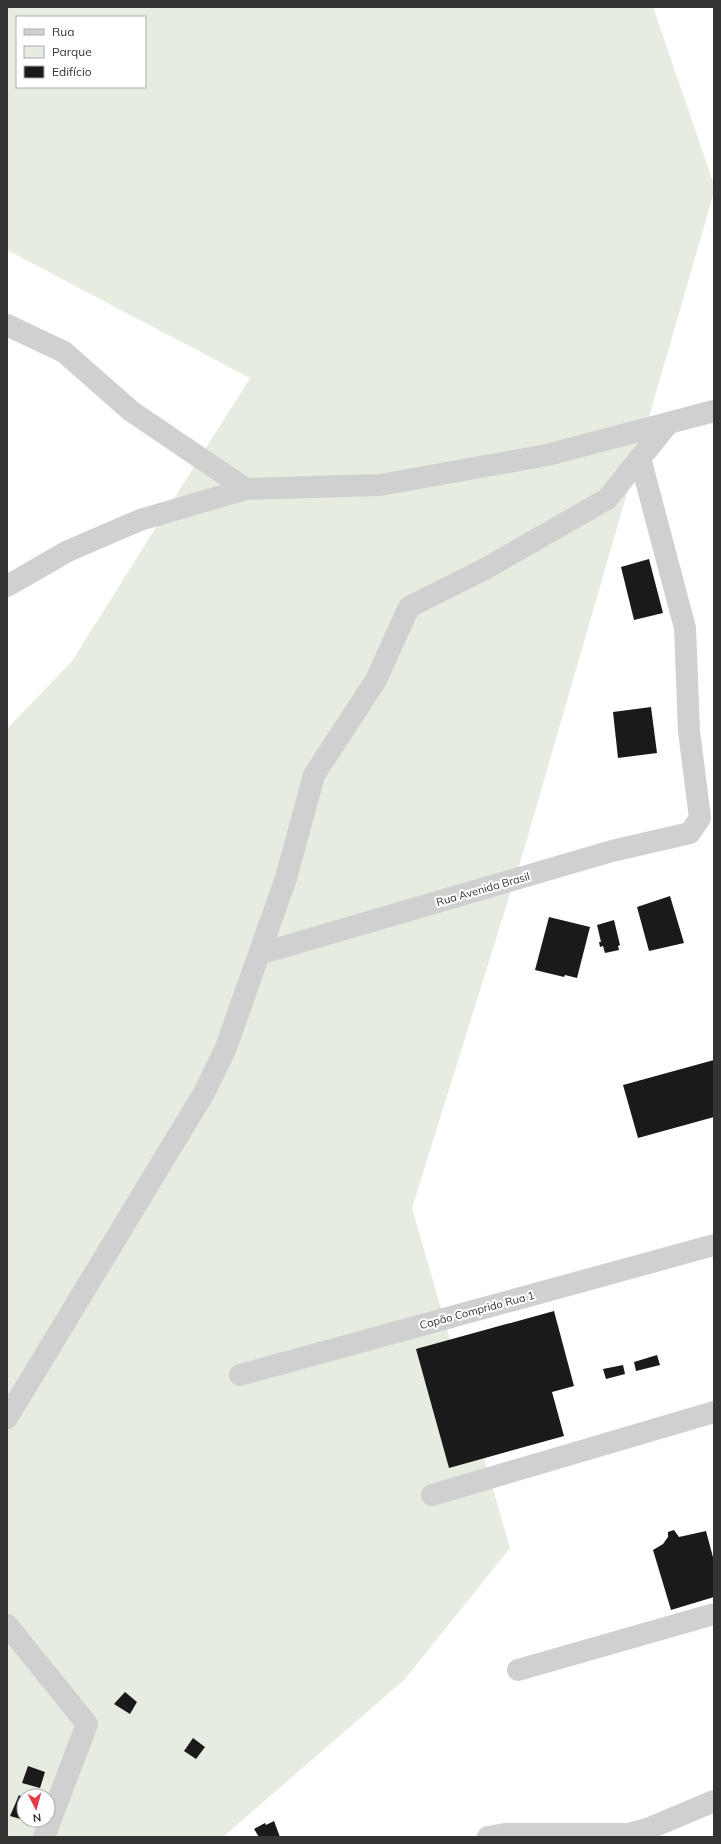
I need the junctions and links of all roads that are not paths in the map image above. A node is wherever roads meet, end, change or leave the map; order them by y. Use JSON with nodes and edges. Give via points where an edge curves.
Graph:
{"nodes":[{"id":1,"x":7,"y":325,"type":"edge"},
{"id":2,"x":714,"y":411,"type":"edge"},
{"id":3,"x":667,"y":425,"type":"junction"},
{"id":4,"x":640,"y":458,"type":"junction"},
{"id":5,"x":246,"y":489,"type":"junction"},
{"id":6,"x":7,"y":586,"type":"edge"},
{"id":7,"x":259,"y":954,"type":"junction"},
{"id":8,"x":714,"y":1245,"type":"edge"},
{"id":9,"x":240,"y":1375,"type":"dead end"},
{"id":10,"x":714,"y":1412,"type":"edge"},
{"id":11,"x":7,"y":1418,"type":"edge"},
{"id":12,"x":432,"y":1495,"type":"dead end"},
{"id":13,"x":714,"y":1614,"type":"edge"},
{"id":14,"x":7,"y":1625,"type":"edge"},
{"id":15,"x":518,"y":1670,"type":"dead end"},
{"id":16,"x":714,"y":1801,"type":"edge"},
{"id":17,"x":44,"y":1837,"type":"edge"},
{"id":18,"x":488,"y":1837,"type":"edge"}],
"edges":[{"from":1,"to":5,"type":"street","via":[[64,352],[131,411]]},
{"from":2,"to":3,"type":"street"},
{"from":3,"to":4,"type":"street"},
{"from":3,"to":5,"type":"street","via":[[547,456],[380,485]]},
{"from":4,"to":7,"type":"street","via":[[607,500],[483,570],[409,607],[376,680],[314,775],[286,878]]},
{"from":4,"to":7,"type":"street","name":"Rua Avenida Brasil","via":[[685,628],[689,731],[700,818],[690,833],[612,851]]},
{"from":5,"to":6,"type":"street","via":[[140,520],[68,551]]},
{"from":7,"to":11,"type":"street","via":[[225,1050],[204,1093]]},
{"from":8,"to":9,"type":"street","name":"Capão Comprido Rua 1"},
{"from":10,"to":12,"type":"street"},
{"from":13,"to":15,"type":"street"},
{"from":14,"to":17,"type":"street","via":[[87,1724]]},
{"from":16,"to":18,"type":"street","via":[[650,1828],[628,1834],[505,1834]]}]}
